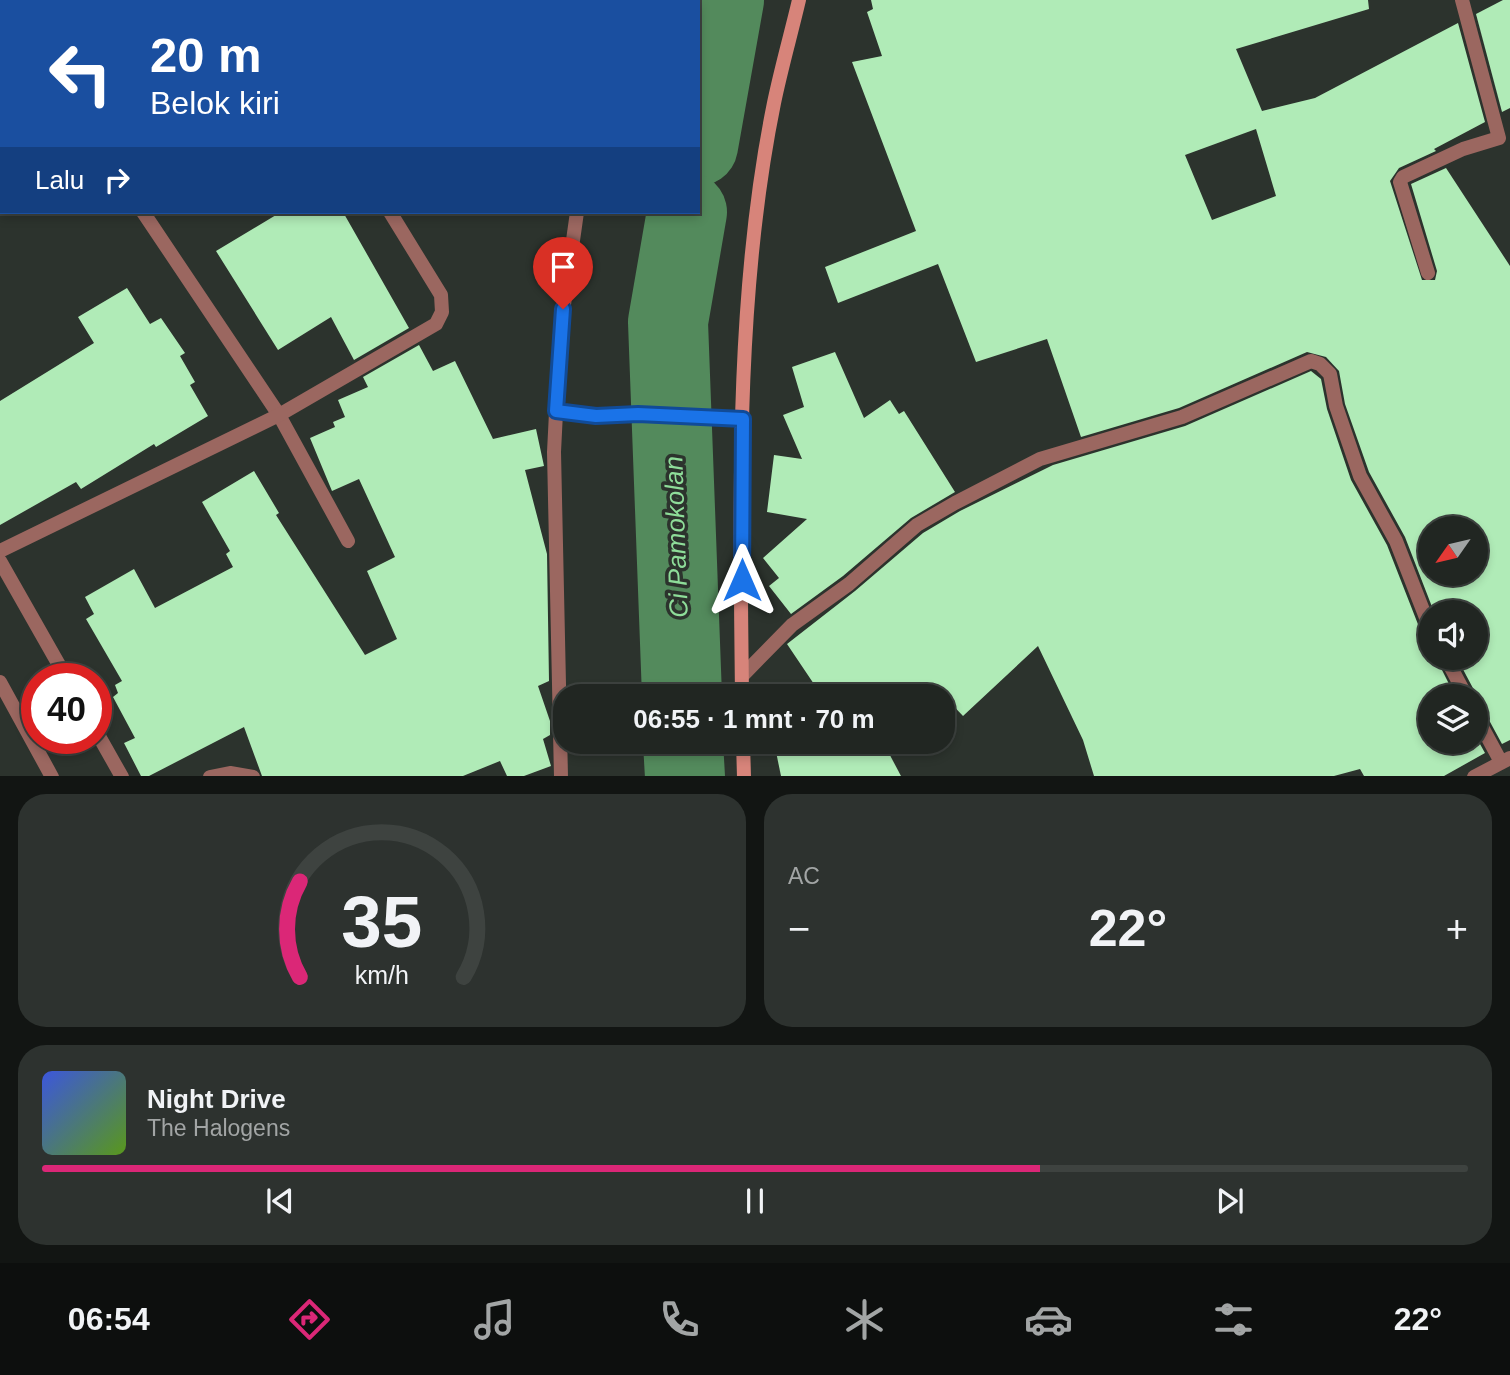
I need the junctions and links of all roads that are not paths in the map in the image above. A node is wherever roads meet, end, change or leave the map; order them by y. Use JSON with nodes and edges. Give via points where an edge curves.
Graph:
{"nodes":[{"id":1,"x":799,"y":0,"type":"edge"},
{"id":2,"x":1462,"y":0,"type":"edge"},
{"id":3,"x":144,"y":214,"type":"edge"},
{"id":4,"x":391,"y":214,"type":"edge"},
{"id":5,"x":577,"y":214,"type":"edge"},
{"id":6,"x":1429,"y":273,"type":"dead end"},
{"id":7,"x":556,"y":411,"type":"junction"},
{"id":8,"x":279,"y":415,"type":"junction"},
{"id":9,"x":743,"y":419,"type":"junction"},
{"id":10,"x":348,"y":541,"type":"dead end"},
{"id":11,"x":0,"y":551,"type":"edge"},
{"id":12,"x":0,"y":561,"type":"edge"},
{"id":13,"x":1419,"y":600,"type":"edge"},
{"id":14,"x":58,"y":663,"type":"edge"},
{"id":15,"x":742,"y":676,"type":"junction"},
{"id":16,"x":0,"y":682,"type":"edge"},
{"id":17,"x":742,"y":684,"type":"edge"},
{"id":18,"x":1488,"y":733,"type":"edge"},
{"id":19,"x":109,"y":754,"type":"edge"},
{"id":20,"x":743,"y":754,"type":"edge"},
{"id":21,"x":1506,"y":760,"type":"edge"},
{"id":22,"x":52,"y":776,"type":"edge"},
{"id":23,"x":122,"y":776,"type":"edge"},
{"id":24,"x":210,"y":776,"type":"edge"},
{"id":25,"x":253,"y":776,"type":"edge"},
{"id":26,"x":561,"y":776,"type":"edge"},
{"id":27,"x":744,"y":776,"type":"edge"},
{"id":28,"x":1474,"y":776,"type":"edge"}],
"edges":[{"from":1,"to":9,"type":"street","via":[[774,104],[757,217]]},
{"from":2,"to":6,"type":"street","via":[[1499,138],[1403,177]]},
{"from":3,"to":8,"type":"street"},
{"from":4,"to":8,"type":"street","via":[[441,295],[442,312],[436,324]]},
{"from":5,"to":7,"type":"street","via":[[560,333]]},
{"from":7,"to":9,"type":"street"},
{"from":7,"to":26,"type":"street"},
{"from":8,"to":10,"type":"street"},
{"from":8,"to":11,"type":"street"},
{"from":9,"to":15,"type":"street"},
{"from":12,"to":14,"type":"street"},
{"from":13,"to":15,"type":"street","via":[[1396,541],[1360,476],[1330,373],[1311,361],[1182,418],[1040,459],[955,503],[917,526],[792,625]]},
{"from":15,"to":17,"type":"street"},
{"from":16,"to":22,"type":"street"},
{"from":18,"to":21,"type":"street"},
{"from":19,"to":23,"type":"street"},
{"from":20,"to":27,"type":"street"},
{"from":21,"to":28,"type":"street"},
{"from":24,"to":25,"type":"street"}]}
